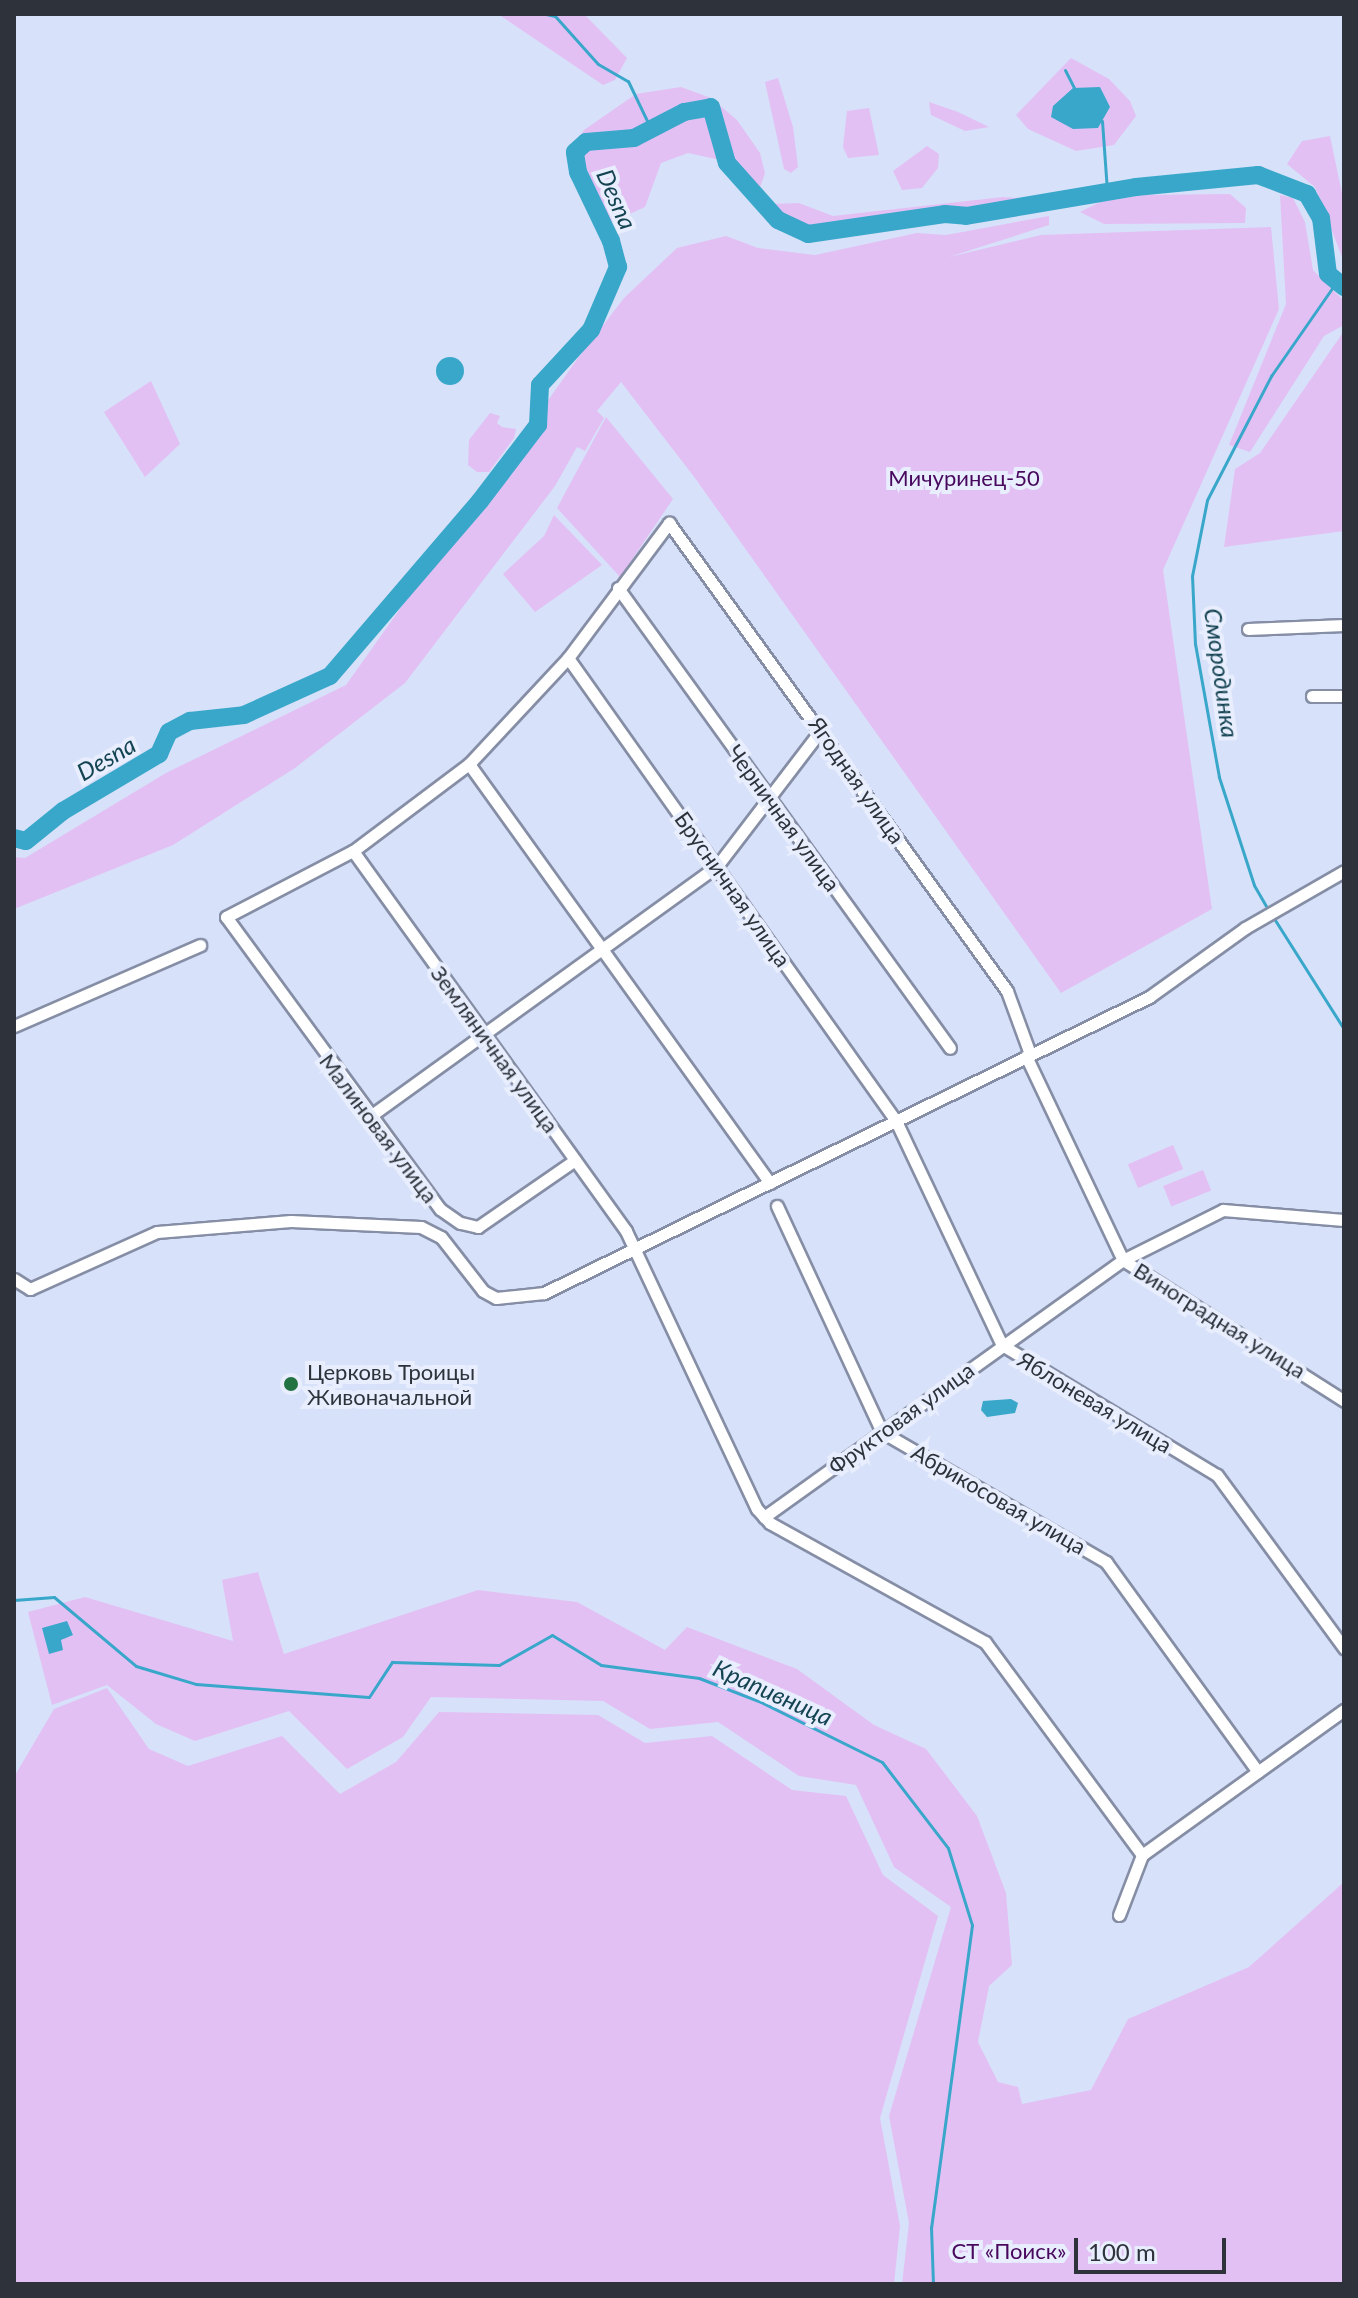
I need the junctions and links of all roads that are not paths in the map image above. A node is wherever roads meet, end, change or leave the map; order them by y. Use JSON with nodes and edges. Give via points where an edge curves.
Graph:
{"nodes":[{"id":1,"x":618,"y":588,"type":"junction"},
{"id":2,"x":1344,"y":625,"type":"edge"},
{"id":3,"x":1248,"y":629,"type":"dead end"},
{"id":4,"x":568,"y":658,"type":"junction"},
{"id":5,"x":1312,"y":696,"type":"dead end"},
{"id":6,"x":1344,"y":696,"type":"edge"},
{"id":7,"x":821,"y":730,"type":"junction"},
{"id":8,"x":469,"y":764,"type":"junction"},
{"id":9,"x":768,"y":798,"type":"junction"},
{"id":10,"x":353,"y":851,"type":"junction"},
{"id":11,"x":717,"y":866,"type":"junction"},
{"id":12,"x":1344,"y":871,"type":"edge"},
{"id":13,"x":200,"y":945,"type":"dead end"},
{"id":14,"x":602,"y":949,"type":"junction"},
{"id":15,"x":14,"y":1026,"type":"edge"},
{"id":16,"x":485,"y":1034,"type":"junction"},
{"id":17,"x":950,"y":1048,"type":"dead end"},
{"id":18,"x":1028,"y":1055,"type":"junction"},
{"id":19,"x":369,"y":1117,"type":"junction"},
{"id":20,"x":896,"y":1121,"type":"junction"},
{"id":21,"x":575,"y":1160,"type":"junction"},
{"id":22,"x":770,"y":1183,"type":"junction"},
{"id":23,"x":777,"y":1206,"type":"dead end"},
{"id":24,"x":1344,"y":1220,"type":"edge"},
{"id":25,"x":634,"y":1249,"type":"junction"},
{"id":26,"x":1123,"y":1260,"type":"junction"},
{"id":27,"x":14,"y":1279,"type":"edge"},
{"id":28,"x":1002,"y":1345,"type":"junction"},
{"id":29,"x":1344,"y":1401,"type":"edge"},
{"id":30,"x":882,"y":1432,"type":"junction"},
{"id":31,"x":764,"y":1517,"type":"junction"},
{"id":32,"x":1344,"y":1648,"type":"edge"},
{"id":33,"x":1344,"y":1710,"type":"edge"},
{"id":34,"x":1258,"y":1772,"type":"junction"},
{"id":35,"x":1142,"y":1855,"type":"junction"},
{"id":36,"x":1119,"y":1915,"type":"dead end"}],
"edges":[{"from":1,"to":4,"type":"street"},
{"from":1,"to":7,"type":"street","name":"Ягодная улица","via":[[662,527],[669,523],[678,529]]},
{"from":1,"to":9,"type":"street","name":"Черничная улица"},
{"from":2,"to":3,"type":"street"},
{"from":4,"to":8,"type":"street"},
{"from":4,"to":11,"type":"street","name":"Брусничная улица"},
{"from":5,"to":6,"type":"street"},
{"from":7,"to":9,"type":"street"},
{"from":7,"to":18,"type":"street","name":"Ягодная улица","via":[[1007,991]]},
{"from":8,"to":10,"type":"street"},
{"from":8,"to":14,"type":"street"},
{"from":9,"to":11,"type":"street"},
{"from":9,"to":17,"type":"street","name":"Черничная улица"},
{"from":10,"to":16,"type":"street","name":"Земляничная улица"},
{"from":10,"to":19,"type":"street","name":"Малиновая улица","via":[[226,917]]},
{"from":11,"to":14,"type":"street"},
{"from":11,"to":20,"type":"street","name":"Брусничная улица"},
{"from":12,"to":18,"type":"street","via":[[1245,928],[1149,997]]},
{"from":13,"to":15,"type":"street"},
{"from":14,"to":16,"type":"street"},
{"from":14,"to":22,"type":"street"},
{"from":16,"to":19,"type":"street"},
{"from":16,"to":21,"type":"street","name":"Земляничная улица"},
{"from":18,"to":20,"type":"street"},
{"from":18,"to":26,"type":"street","name":"Виноградная улица"},
{"from":19,"to":21,"type":"street","name":"Малиновая улица","via":[[440,1209],[460,1223],[478,1227]]},
{"from":20,"to":22,"type":"street"},
{"from":20,"to":28,"type":"street","name":"Яблоневая улица"},
{"from":21,"to":25,"type":"street","name":"Земляничная улица"},
{"from":22,"to":25,"type":"street"},
{"from":23,"to":30,"type":"street"},
{"from":24,"to":26,"type":"street","name":"Фруктовая улица","via":[[1223,1210]]},
{"from":25,"to":27,"type":"street","via":[[523,1299],[496,1298],[483,1291],[441,1237],[421,1227],[291,1221],[204,1225],[157,1232],[30,1289]]},
{"from":25,"to":31,"type":"street","via":[[736,1470]]},
{"from":26,"to":28,"type":"street","name":"Фруктовая улица"},
{"from":26,"to":29,"type":"street","name":"Виноградная улица"},
{"from":28,"to":30,"type":"street","name":"Фруктовая улица"},
{"from":28,"to":32,"type":"street","name":"Яблоневая улица","via":[[1217,1475]]},
{"from":30,"to":31,"type":"street","name":"Фруктовая улица"},
{"from":30,"to":34,"type":"street","name":"Абрикосовая улица","via":[[1106,1562]]},
{"from":31,"to":35,"type":"street","via":[[985,1642]]},
{"from":33,"to":34,"type":"street"},
{"from":34,"to":35,"type":"street"},
{"from":35,"to":36,"type":"street"}]}
